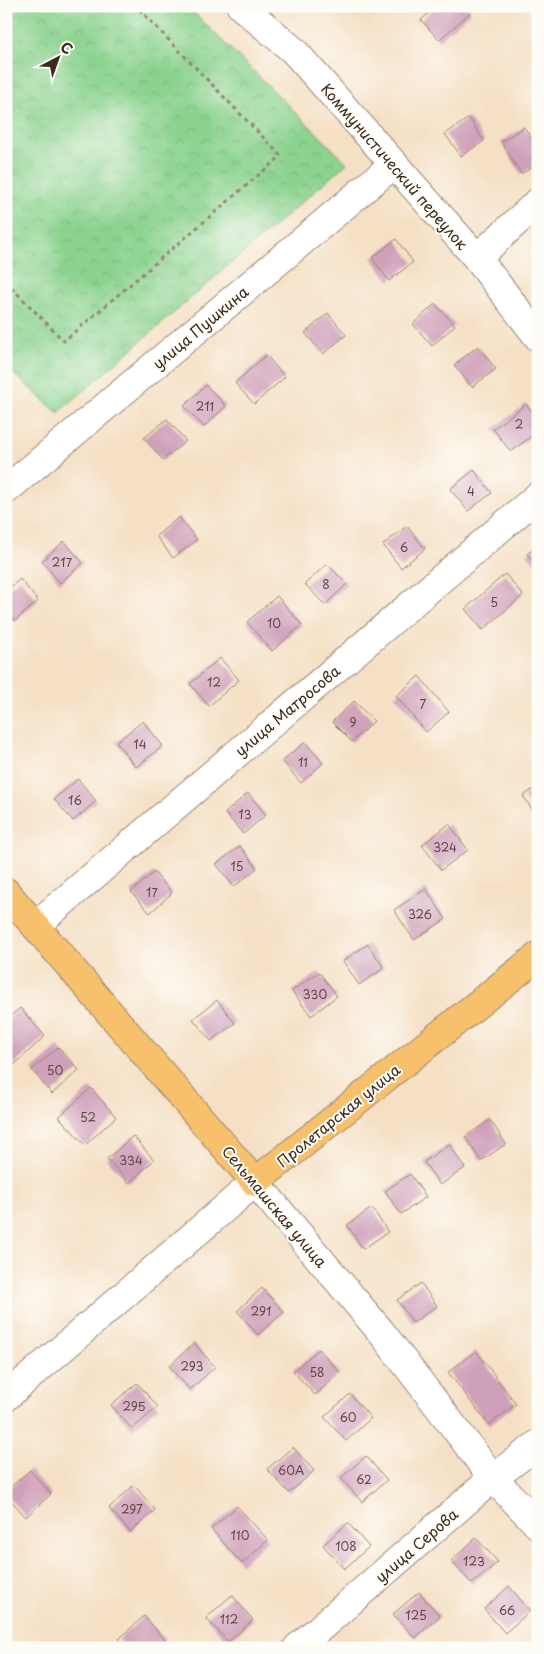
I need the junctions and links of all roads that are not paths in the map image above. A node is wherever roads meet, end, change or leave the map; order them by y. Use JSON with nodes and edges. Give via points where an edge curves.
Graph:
{"nodes":[{"id":1,"x":240,"y":6,"type":"edge"},
{"id":2,"x":394,"y":164,"type":"junction"},
{"id":3,"x":538,"y":202,"type":"edge"},
{"id":4,"x":476,"y":258,"type":"junction"},
{"id":5,"x":538,"y":337,"type":"edge"},
{"id":6,"x":6,"y":490,"type":"edge"},
{"id":7,"x":538,"y":496,"type":"edge"},
{"id":8,"x":6,"y":892,"type":"edge"},
{"id":9,"x":36,"y":925,"type":"junction"},
{"id":10,"x":538,"y":956,"type":"edge"},
{"id":11,"x":255,"y":1182,"type":"junction"},
{"id":12,"x":6,"y":1397,"type":"edge"},
{"id":13,"x":538,"y":1444,"type":"edge"},
{"id":14,"x":493,"y":1478,"type":"junction"},
{"id":15,"x":538,"y":1525,"type":"edge"},
{"id":16,"x":297,"y":1648,"type":"edge"}],
"edges":[{"from":1,"to":2,"type":"street","name":"Коммунистический переулок","via":[[294,51]]},
{"from":2,"to":4,"type":"street","name":"Коммунистический переулок"},
{"from":2,"to":6,"type":"street","name":"улица Пушкина"},
{"from":3,"to":4,"type":"street"},
{"from":4,"to":5,"type":"street","name":"Коммунистический переулок"},
{"from":7,"to":9,"type":"street","name":"улица Матросова"},
{"from":8,"to":9,"type":"main road","name":"Сельмашская улица"},
{"from":9,"to":11,"type":"main road","name":"Сельмашская улица"},
{"from":10,"to":11,"type":"main road","name":"Пролетарская улица"},
{"from":11,"to":12,"type":"street","name":"Пролетарская улица"},
{"from":11,"to":14,"type":"street","name":"Сельмашская улица","via":[[382,1333]]},
{"from":13,"to":14,"type":"street","name":"улица Серова"},
{"from":14,"to":15,"type":"street","name":"Сельмашская улица"},
{"from":14,"to":16,"type":"street","name":"улица Серова"}]}
